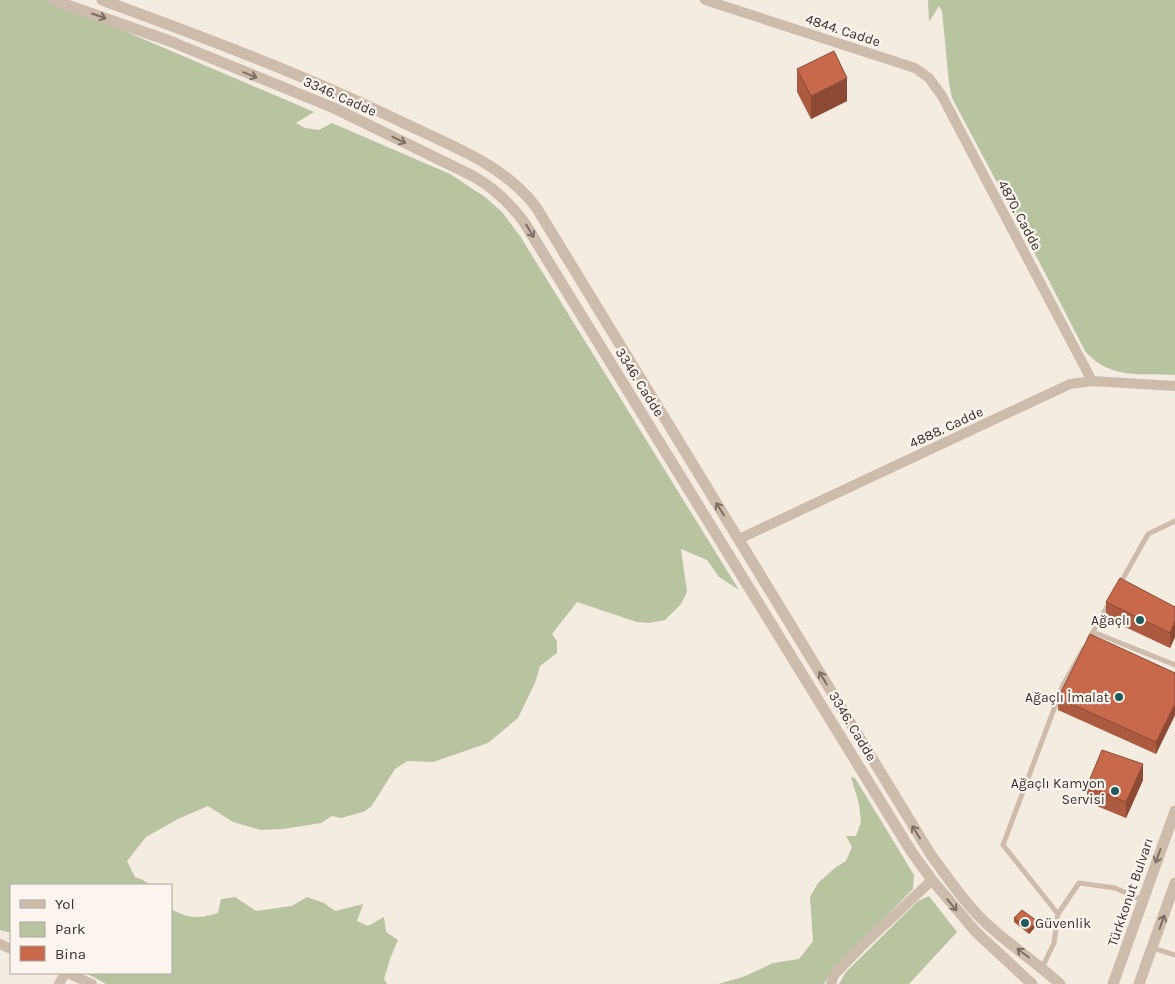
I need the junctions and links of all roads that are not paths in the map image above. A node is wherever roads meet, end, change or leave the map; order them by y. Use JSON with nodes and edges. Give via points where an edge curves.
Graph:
{"nodes":[{"id":1,"x":53,"y":0,"type":"edge"},
{"id":2,"x":102,"y":0,"type":"edge"},
{"id":3,"x":705,"y":0,"type":"edge"},
{"id":4,"x":915,"y":68,"type":"joint"},
{"id":5,"x":1092,"y":381,"type":"junction"},
{"id":6,"x":1175,"y":386,"type":"edge"},
{"id":7,"x":1175,"y":521,"type":"edge"},
{"id":8,"x":739,"y":539,"type":"junction"},
{"id":9,"x":1116,"y":591,"type":"edge"},
{"id":10,"x":1112,"y":599,"type":"edge"},
{"id":11,"x":1093,"y":632,"type":"junction"},
{"id":12,"x":1175,"y":665,"type":"edge"},
{"id":13,"x":1175,"y":810,"type":"edge"},
{"id":14,"x":932,"y":880,"type":"junction"},
{"id":15,"x":1175,"y":884,"type":"edge"},
{"id":16,"x":1142,"y":900,"type":"junction"},
{"id":17,"x":1058,"y":914,"type":"junction"},
{"id":18,"x":1152,"y":948,"type":"junction"},
{"id":19,"x":1175,"y":955,"type":"edge"},
{"id":20,"x":1042,"y":968,"type":"junction"},
{"id":21,"x":68,"y":974,"type":"edge"},
{"id":22,"x":92,"y":984,"type":"edge"},
{"id":23,"x":831,"y":984,"type":"edge"},
{"id":24,"x":1032,"y":984,"type":"edge"},
{"id":25,"x":1060,"y":984,"type":"edge"},
{"id":26,"x":1113,"y":984,"type":"edge"},
{"id":27,"x":1139,"y":984,"type":"edge"}],
"edges":[{"from":1,"to":14,"type":"street","name":"3346. Cadde","one_way":true,"via":[[167,40],[334,108],[473,176],[508,202],[524,222]]},
{"from":8,"to":2,"type":"street","name":"3346. Cadde","one_way":true,"via":[[536,207],[512,182],[479,159],[347,95]]},
{"from":3,"to":4,"type":"street","name":"4844. Cadde"},
{"from":4,"to":5,"type":"street","name":"4870. Cadde","via":[[929,78],[942,96]]},
{"from":5,"to":6,"type":"street","name":"4888. Cadde"},
{"from":5,"to":8,"type":"street","name":"4888. Cadde","via":[[1064,386]]},
{"from":7,"to":9,"type":"lane","via":[[1148,534]]},
{"from":20,"to":8,"type":"street","name":"3346. Cadde","one_way":true,"via":[[978,916],[931,855]]},
{"from":10,"to":11,"type":"lane"},
{"from":11,"to":12,"type":"lane"},
{"from":11,"to":17,"type":"lane","via":[[1063,685],[1003,844]]},
{"from":13,"to":16,"type":"street","name":"Türkkonut Bulvarı","one_way":true},
{"from":14,"to":23,"type":"street","via":[[863,945],[834,975]]},
{"from":14,"to":24,"type":"street","name":"3346. Cadde","one_way":true,"via":[[976,932]]},
{"from":18,"to":15,"type":"street","one_way":true},
{"from":16,"to":17,"type":"lane","via":[[1115,888],[1079,883]]},
{"from":16,"to":26,"type":"street","name":"Türkkonut Bulvarı"},
{"from":17,"to":20,"type":"lane","via":[[1054,943]]},
{"from":18,"to":19,"type":"lane"},
{"from":18,"to":27,"type":"street"},
{"from":20,"to":25,"type":"street","name":"3346. Cadde"},
{"from":21,"to":22,"type":"street"}]}
